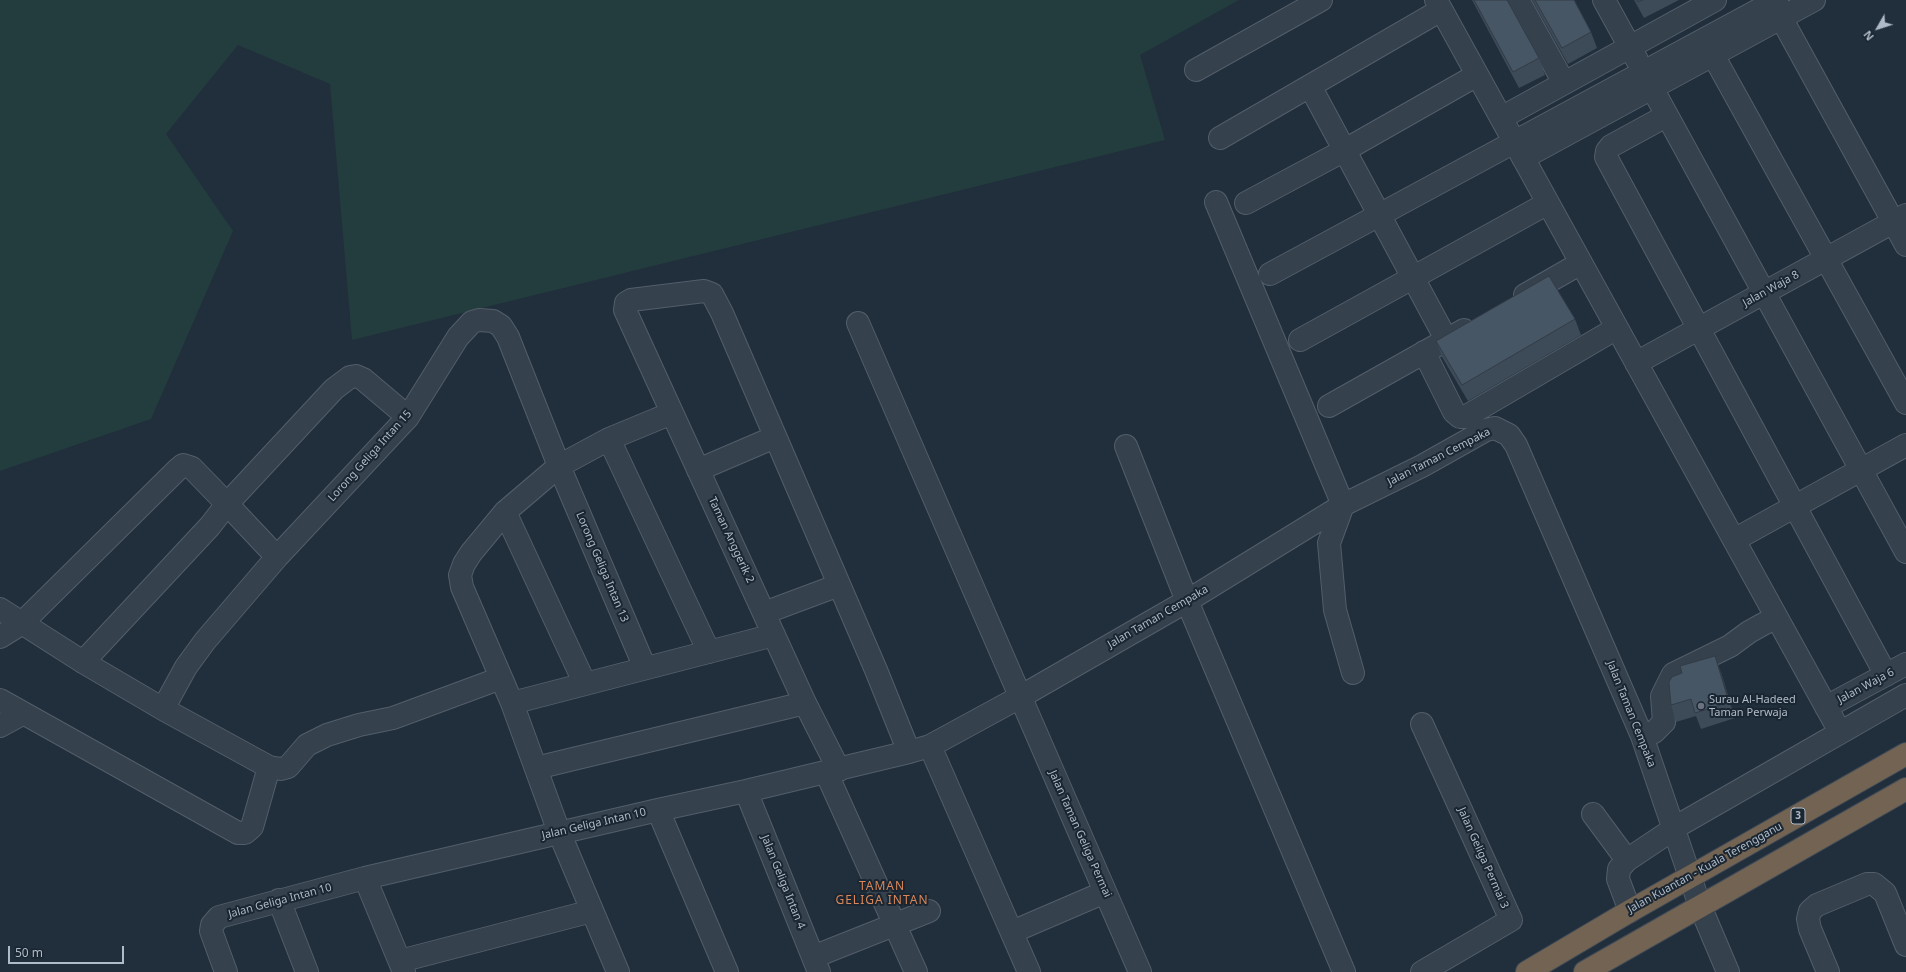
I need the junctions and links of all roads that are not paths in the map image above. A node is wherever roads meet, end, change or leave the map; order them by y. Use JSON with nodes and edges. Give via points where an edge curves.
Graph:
{"nodes":[{"id":1,"x":1321,"y":0,"type":"edge"},
{"id":2,"x":1518,"y":0,"type":"edge"},
{"id":3,"x":1604,"y":0,"type":"edge"},
{"id":4,"x":1716,"y":0,"type":"edge"},
{"id":5,"x":1814,"y":0,"type":"edge"},
{"id":6,"x":1438,"y":5,"type":"edge"},
{"id":7,"x":1776,"y":5,"type":"edge"},
{"id":8,"x":1688,"y":6,"type":"edge"},
{"id":9,"x":1630,"y":47,"type":"junction"},
{"id":10,"x":1712,"y":55,"type":"junction"},
{"id":11,"x":1196,"y":70,"type":"dead end"},
{"id":12,"x":1477,"y":75,"type":"junction"},
{"id":13,"x":1648,"y":80,"type":"junction"},
{"id":14,"x":1564,"y":83,"type":"junction"},
{"id":15,"x":1310,"y":86,"type":"junction"},
{"id":16,"x":1666,"y":116,"type":"junction"},
{"id":17,"x":1500,"y":118,"type":"junction"},
{"id":18,"x":1220,"y":138,"type":"dead end"},
{"id":19,"x":1345,"y":150,"type":"junction"},
{"id":20,"x":1518,"y":150,"type":"junction"},
{"id":21,"x":1216,"y":202,"type":"dead end"},
{"id":22,"x":1548,"y":203,"type":"junction"},
{"id":23,"x":1246,"y":204,"type":"dead end"},
{"id":24,"x":1379,"y":216,"type":"junction"},
{"id":25,"x":1900,"y":218,"type":"edge"},
{"id":26,"x":1906,"y":245,"type":"edge"},
{"id":27,"x":1826,"y":259,"type":"junction"},
{"id":28,"x":1581,"y":263,"type":"junction"},
{"id":29,"x":1270,"y":274,"type":"dead end"},
{"id":30,"x":1413,"y":278,"type":"junction"},
{"id":31,"x":1764,"y":293,"type":"junction"},
{"id":32,"x":1507,"y":305,"type":"edge"},
{"id":33,"x":1480,"y":320,"type":"edge"},
{"id":34,"x":858,"y":322,"type":"dead end"},
{"id":35,"x":1617,"y":328,"type":"junction"},
{"id":36,"x":1699,"y":328,"type":"junction"},
{"id":37,"x":1446,"y":339,"type":"junction"},
{"id":38,"x":1300,"y":340,"type":"dead end"},
{"id":39,"x":1424,"y":352,"type":"junction"},
{"id":40,"x":1636,"y":363,"type":"junction"},
{"id":41,"x":1906,"y":403,"type":"edge"},
{"id":42,"x":1329,"y":406,"type":"dead end"},
{"id":43,"x":672,"y":413,"type":"junction"},
{"id":44,"x":408,"y":417,"type":"junction"},
{"id":45,"x":775,"y":437,"type":"junction"},
{"id":46,"x":609,"y":439,"type":"junction"},
{"id":47,"x":1906,"y":445,"type":"edge"},
{"id":48,"x":1126,"y":446,"type":"dead end"},
{"id":49,"x":558,"y":466,"type":"junction"},
{"id":50,"x":698,"y":470,"type":"junction"},
{"id":51,"x":1861,"y":470,"type":"junction"},
{"id":52,"x":227,"y":504,"type":"junction"},
{"id":53,"x":1343,"y":505,"type":"junction"},
{"id":54,"x":1795,"y":506,"type":"junction"},
{"id":55,"x":505,"y":512,"type":"junction"},
{"id":56,"x":1734,"y":540,"type":"junction"},
{"id":57,"x":1906,"y":552,"type":"edge"},
{"id":58,"x":277,"y":557,"type":"junction"},
{"id":59,"x":839,"y":584,"type":"junction"},
{"id":60,"x":1187,"y":601,"type":"junction"},
{"id":61,"x":0,"y":609,"type":"edge"},
{"id":62,"x":764,"y":613,"type":"junction"},
{"id":63,"x":1776,"y":617,"type":"junction"},
{"id":64,"x":21,"y":624,"type":"junction"},
{"id":65,"x":774,"y":635,"type":"junction"},
{"id":66,"x":0,"y":638,"type":"edge"},
{"id":67,"x":709,"y":652,"type":"junction"},
{"id":68,"x":83,"y":662,"type":"junction"},
{"id":69,"x":1906,"y":664,"type":"edge"},
{"id":70,"x":645,"y":668,"type":"junction"},
{"id":71,"x":1353,"y":673,"type":"dead end"},
{"id":72,"x":1886,"y":675,"type":"junction"},
{"id":73,"x":501,"y":678,"type":"junction"},
{"id":74,"x":585,"y":684,"type":"junction"},
{"id":75,"x":1906,"y":695,"type":"edge"},
{"id":76,"x":1020,"y":697,"type":"junction"},
{"id":77,"x":0,"y":700,"type":"edge"},
{"id":78,"x":512,"y":703,"type":"junction"},
{"id":79,"x":805,"y":703,"type":"junction"},
{"id":80,"x":1826,"y":707,"type":"junction"},
{"id":81,"x":163,"y":710,"type":"junction"},
{"id":82,"x":22,"y":714,"type":"junction"},
{"id":83,"x":1422,"y":724,"type":"dead end"},
{"id":84,"x":0,"y":726,"type":"edge"},
{"id":85,"x":1840,"y":732,"type":"junction"},
{"id":86,"x":1642,"y":736,"type":"junction"},
{"id":87,"x":930,"y":746,"type":"junction"},
{"id":88,"x":909,"y":752,"type":"junction"},
{"id":89,"x":1906,"y":754,"type":"edge"},
{"id":90,"x":269,"y":767,"type":"junction"},
{"id":91,"x":536,"y":768,"type":"junction"},
{"id":92,"x":833,"y":771,"type":"junction"},
{"id":93,"x":1906,"y":789,"type":"edge"},
{"id":94,"x":746,"y":792,"type":"junction"},
{"id":95,"x":658,"y":810,"type":"junction"},
{"id":96,"x":1593,"y":814,"type":"dead end"},
{"id":97,"x":1674,"y":830,"type":"junction"},
{"id":98,"x":559,"y":832,"type":"junction"},
{"id":99,"x":1626,"y":860,"type":"junction"},
{"id":100,"x":365,"y":878,"type":"junction"},
{"id":101,"x":1691,"y":878,"type":"junction"},
{"id":102,"x":1105,"y":892,"type":"junction"},
{"id":103,"x":279,"y":900,"type":"junction"},
{"id":104,"x":1700,"y":906,"type":"junction"},
{"id":105,"x":592,"y":911,"type":"junction"},
{"id":106,"x":929,"y":911,"type":"dead end"},
{"id":107,"x":1630,"y":911,"type":"junction"},
{"id":108,"x":894,"y":925,"type":"junction"},
{"id":109,"x":1012,"y":932,"type":"junction"},
{"id":110,"x":1906,"y":944,"type":"edge"},
{"id":111,"x":816,"y":964,"type":"edge"},
{"id":112,"x":402,"y":966,"type":"edge"},
{"id":113,"x":226,"y":972,"type":"edge"},
{"id":114,"x":307,"y":972,"type":"edge"},
{"id":115,"x":618,"y":972,"type":"edge"},
{"id":116,"x":727,"y":972,"type":"edge"},
{"id":117,"x":916,"y":972,"type":"edge"},
{"id":118,"x":1029,"y":972,"type":"edge"},
{"id":119,"x":1140,"y":972,"type":"edge"},
{"id":120,"x":1344,"y":972,"type":"edge"},
{"id":121,"x":1422,"y":972,"type":"edge"},
{"id":122,"x":1527,"y":972,"type":"edge"},
{"id":123,"x":1585,"y":972,"type":"edge"},
{"id":124,"x":1728,"y":972,"type":"edge"},
{"id":125,"x":1828,"y":972,"type":"edge"}],
"edges":[{"from":1,"to":11,"type":"street"},
{"from":2,"to":14,"type":"street"},
{"from":3,"to":9,"type":"street"},
{"from":4,"to":8,"type":"street"},
{"from":5,"to":7,"type":"street"},
{"from":6,"to":12,"type":"street"},
{"from":6,"to":15,"type":"street"},
{"from":7,"to":10,"type":"street"},
{"from":7,"to":13,"type":"street"},
{"from":7,"to":25,"type":"street"},
{"from":8,"to":9,"type":"street"},
{"from":9,"to":13,"type":"street"},
{"from":9,"to":14,"type":"street"},
{"from":10,"to":13,"type":"street"},
{"from":10,"to":27,"type":"street"},
{"from":12,"to":17,"type":"street"},
{"from":12,"to":19,"type":"street"},
{"from":13,"to":16,"type":"street"},
{"from":13,"to":20,"type":"street"},
{"from":14,"to":17,"type":"street"},
{"from":15,"to":18,"type":"street"},
{"from":15,"to":19,"type":"street"},
{"from":16,"to":31,"type":"street"},
{"from":16,"to":36,"type":"street","via":[[1611,146],[1606,157]]},
{"from":17,"to":20,"type":"street"},
{"from":19,"to":23,"type":"street"},
{"from":19,"to":24,"type":"street"},
{"from":20,"to":22,"type":"street"},
{"from":20,"to":24,"type":"street"},
{"from":21,"to":53,"type":"street"},
{"from":22,"to":28,"type":"street"},
{"from":22,"to":30,"type":"street"},
{"from":24,"to":29,"type":"street"},
{"from":24,"to":30,"type":"street"},
{"from":25,"to":26,"type":"street"},
{"from":25,"to":27,"type":"street","name":"Jalan Waja 8"},
{"from":27,"to":31,"type":"street","name":"Jalan Waja 8"},
{"from":27,"to":41,"type":"street"},
{"from":28,"to":32,"type":"street"},
{"from":28,"to":35,"type":"street"},
{"from":30,"to":37,"type":"street"},
{"from":30,"to":38,"type":"street"},
{"from":31,"to":36,"type":"street","name":"Jalan Waja 8"},
{"from":31,"to":51,"type":"street"},
{"from":33,"to":37,"type":"street"},
{"from":34,"to":76,"type":"street","name":"Jalan Taman Geliga Permai"},
{"from":35,"to":39,"type":"street","via":[[1465,417],[1460,417],[1454,412]]},
{"from":35,"to":40,"type":"street"},
{"from":36,"to":40,"type":"street","name":"Jalan Waja 8"},
{"from":36,"to":54,"type":"street"},
{"from":37,"to":39,"type":"street"},
{"from":39,"to":42,"type":"street"},
{"from":40,"to":56,"type":"street"},
{"from":43,"to":45,"type":"street","name":"Taman Anggerik 2","via":[[624,310],[626,303],[631,300],[704,291],[712,294],[722,312]]},
{"from":43,"to":46,"type":"street"},
{"from":43,"to":50,"type":"street","name":"Taman Anggerik 2"},
{"from":44,"to":49,"type":"street","name":"Lorong Geliga Intan 15","via":[[465,329],[472,322],[493,321],[501,326],[508,337]]},
{"from":44,"to":52,"type":"street","via":[[363,379],[350,376],[334,389]]},
{"from":44,"to":58,"type":"street","name":"Lorong Geliga Intan 15"},
{"from":45,"to":50,"type":"street"},
{"from":45,"to":59,"type":"street"},
{"from":46,"to":49,"type":"street"},
{"from":46,"to":67,"type":"street"},
{"from":47,"to":51,"type":"street"},
{"from":48,"to":60,"type":"street"},
{"from":49,"to":55,"type":"street"},
{"from":49,"to":70,"type":"street","name":"Lorong Geliga Intan 13"},
{"from":50,"to":62,"type":"street","name":"Taman Anggerik 2"},
{"from":51,"to":54,"type":"street"},
{"from":51,"to":57,"type":"street"},
{"from":52,"to":58,"type":"street"},
{"from":52,"to":64,"type":"street","via":[[192,468],[183,465]]},
{"from":52,"to":68,"type":"street","via":[[210,526]]},
{"from":53,"to":60,"type":"street","name":"Jalan Taman Cempaka"},
{"from":53,"to":71,"type":"street","via":[[1329,543],[1335,610]]},
{"from":53,"to":86,"type":"street","name":"Jalan Taman Cempaka","via":[[1422,466],[1486,430],[1495,428],[1510,435]]},
{"from":54,"to":56,"type":"street"},
{"from":54,"to":72,"type":"street"},
{"from":55,"to":73,"type":"street","via":[[471,553],[460,575],[462,587]]},
{"from":55,"to":74,"type":"street"},
{"from":56,"to":63,"type":"street"},
{"from":58,"to":81,"type":"street","name":"Lorong Geliga Intan 15","via":[[186,667]]},
{"from":59,"to":62,"type":"street"},
{"from":59,"to":88,"type":"street"},
{"from":60,"to":76,"type":"street","name":"Jalan Taman Cempaka"},
{"from":60,"to":120,"type":"street"},
{"from":61,"to":64,"type":"street"},
{"from":62,"to":65,"type":"street","name":"Taman Anggerik 2"},
{"from":63,"to":80,"type":"street"},
{"from":63,"to":86,"type":"street","via":[[1730,646],[1673,674],[1662,696],[1664,722],[1654,732]]},
{"from":64,"to":66,"type":"street"},
{"from":64,"to":68,"type":"street"},
{"from":65,"to":67,"type":"street"},
{"from":65,"to":79,"type":"street","name":"Taman Anggerik 2"},
{"from":67,"to":70,"type":"street"},
{"from":68,"to":81,"type":"street"},
{"from":69,"to":72,"type":"street","name":"Jalan Waja 6"},
{"from":70,"to":74,"type":"street"},
{"from":72,"to":80,"type":"street","name":"Jalan Waja 6"},
{"from":73,"to":78,"type":"street"},
{"from":73,"to":90,"type":"street","via":[[393,718],[326,735],[307,745],[288,766],[281,769]]},
{"from":74,"to":78,"type":"street"},
{"from":75,"to":85,"type":"street"},
{"from":76,"to":87,"type":"street","name":"Jalan Geliga Intan 10"},
{"from":76,"to":102,"type":"street","name":"Jalan Taman Geliga Permai"},
{"from":77,"to":82,"type":"street"},
{"from":78,"to":91,"type":"street"},
{"from":79,"to":91,"type":"street"},
{"from":79,"to":92,"type":"street","name":"Taman Anggerik 2"},
{"from":80,"to":85,"type":"street"},
{"from":81,"to":90,"type":"street"},
{"from":82,"to":84,"type":"street"},
{"from":82,"to":90,"type":"street","via":[[238,833],[245,833],[252,827]]},
{"from":83,"to":121,"type":"street","name":"Jalan Geliga Permai 3","via":[[1511,920]]},
{"from":85,"to":97,"type":"street"},
{"from":86,"to":97,"type":"street","name":"Jalan Taman Cempaka"},
{"from":87,"to":88,"type":"street","name":"Jalan Geliga Intan 10"},
{"from":87,"to":109,"type":"street"},
{"from":88,"to":92,"type":"street","name":"Jalan Geliga Intan 10"},
{"from":89,"to":101,"type":"highway","name":"Jalan Kuantan - Kuala Terengganu","number":"3"},
{"from":91,"to":98,"type":"street"},
{"from":92,"to":94,"type":"street","name":"Jalan Geliga Intan 10"},
{"from":92,"to":108,"type":"street","name":"Taman Anggerik 2"},
{"from":93,"to":104,"type":"highway"},
{"from":94,"to":95,"type":"street","name":"Jalan Geliga Intan 10"},
{"from":94,"to":111,"type":"street","name":"Jalan Geliga Intan 4"},
{"from":95,"to":98,"type":"street","name":"Jalan Geliga Intan 10"},
{"from":95,"to":116,"type":"street"},
{"from":96,"to":99,"type":"street"},
{"from":97,"to":99,"type":"street"},
{"from":97,"to":101,"type":"street","name":"Jalan Taman Cempaka"},
{"from":98,"to":100,"type":"street","name":"Jalan Geliga Intan 10"},
{"from":98,"to":105,"type":"street"},
{"from":99,"to":107,"type":"street","via":[[1619,869],[1618,879]]},
{"from":100,"to":103,"type":"street","name":"Jalan Geliga Intan 10"},
{"from":100,"to":112,"type":"street"},
{"from":101,"to":104,"type":"street","name":"Jalan Taman Cempaka"},
{"from":101,"to":107,"type":"highway","name":"Jalan Kuantan - Kuala Terengganu","number":"3"},
{"from":102,"to":109,"type":"street"},
{"from":102,"to":119,"type":"street","name":"Jalan Taman Geliga Permai"},
{"from":103,"to":113,"type":"street","name":"Jalan Geliga Intan 10","via":[[219,917],[214,921],[212,931]]},
{"from":103,"to":114,"type":"street"},
{"from":104,"to":123,"type":"highway"},
{"from":104,"to":124,"type":"street","name":"Jalan Taman Cempaka"},
{"from":105,"to":112,"type":"street"},
{"from":105,"to":115,"type":"street"},
{"from":106,"to":108,"type":"street"},
{"from":107,"to":122,"type":"highway","name":"Jalan Kuantan - Kuala Terengganu","number":"3"},
{"from":108,"to":111,"type":"street"},
{"from":108,"to":117,"type":"street","name":"Taman Anggerik 2"},
{"from":109,"to":118,"type":"street"},
{"from":110,"to":125,"type":"street","via":[[1885,893],[1874,884],[1867,884],[1817,905],[1810,911],[1810,928]]}]}
